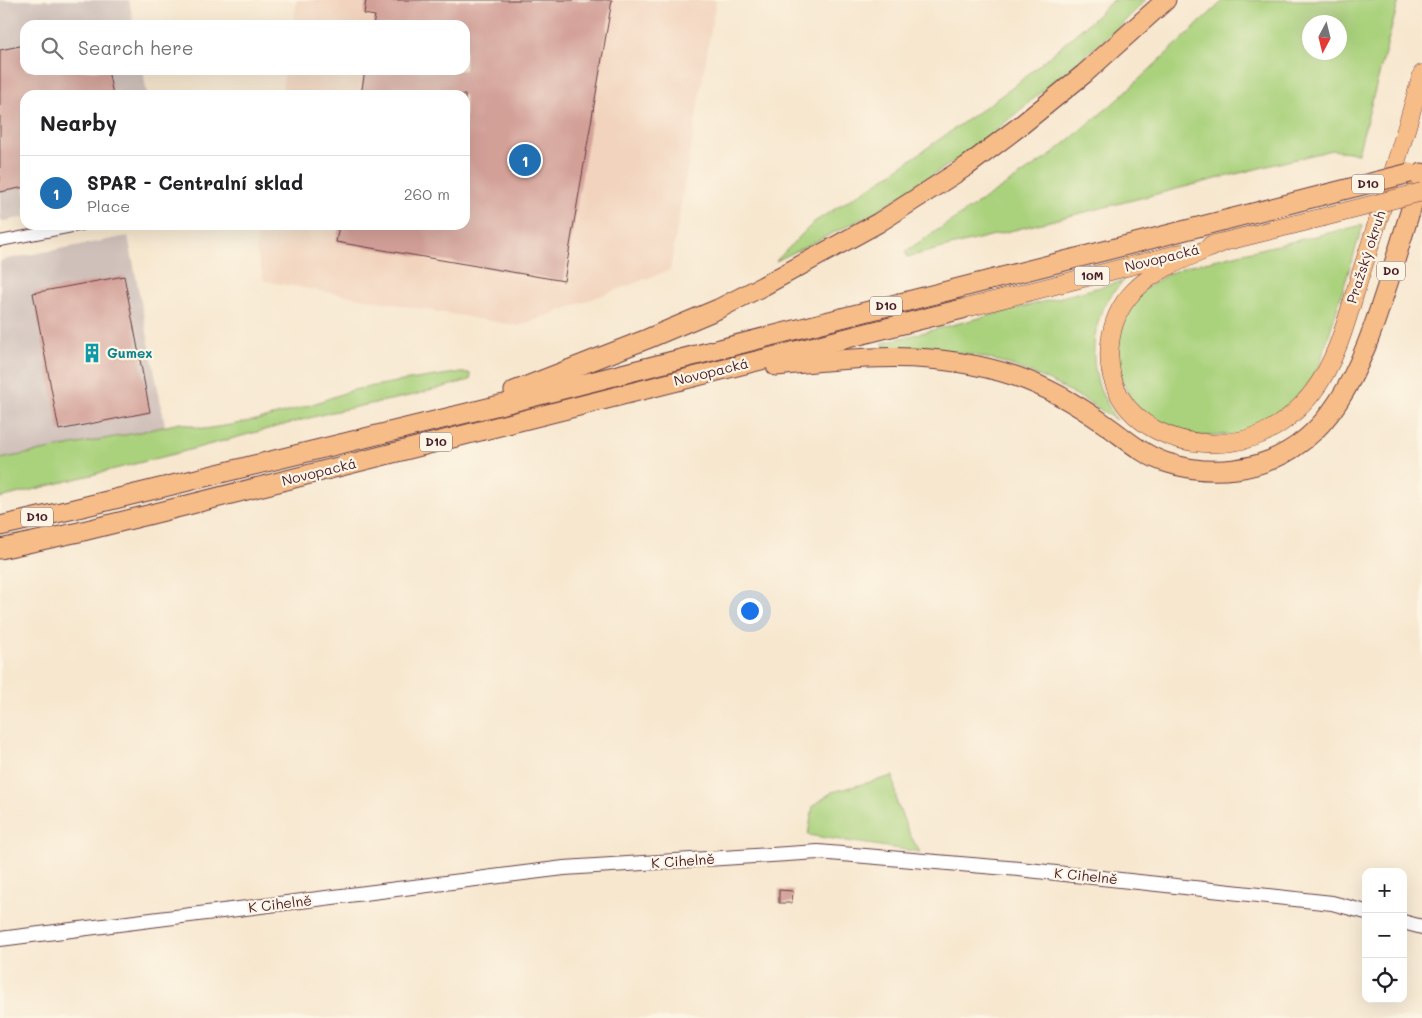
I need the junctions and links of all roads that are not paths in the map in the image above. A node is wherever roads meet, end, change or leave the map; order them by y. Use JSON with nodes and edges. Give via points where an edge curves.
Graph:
{"nodes":[{"id":1,"x":1166,"y":0,"type":"edge"},
{"id":2,"x":1422,"y":74,"type":"edge"},
{"id":3,"x":1422,"y":171,"type":"edge"},
{"id":4,"x":1422,"y":192,"type":"edge"},
{"id":5,"x":56,"y":230,"type":"edge"},
{"id":6,"x":0,"y":241,"type":"edge"},
{"id":7,"x":1222,"y":242,"type":"junction"},
{"id":8,"x":962,"y":309,"type":"joint"},
{"id":9,"x":709,"y":373,"type":"junction"},
{"id":10,"x":445,"y":418,"type":"junction"},
{"id":11,"x":0,"y":526,"type":"edge"},
{"id":12,"x":0,"y":549,"type":"edge"},
{"id":13,"x":1362,"y":911,"type":"edge"},
{"id":14,"x":1407,"y":923,"type":"edge"},
{"id":15,"x":1422,"y":927,"type":"edge"},
{"id":16,"x":0,"y":939,"type":"edge"}],
"edges":[{"from":1,"to":10,"type":"highway","via":[[1020,126],[967,166],[878,223],[718,309]]},
{"from":2,"to":7,"type":"highway","name":"Pražský okruh","via":[[1348,314],[1321,380],[1298,409],[1278,425],[1258,435],[1223,444],[1189,442],[1156,431],[1137,418],[1123,401],[1110,370],[1112,329],[1123,305],[1149,278]]},
{"from":3,"to":9,"type":"highway","name":"Pražský okruh","number":"D0","via":[[1358,368],[1328,416],[1304,440],[1259,464],[1224,470],[1194,469],[1167,463],[1140,450],[1056,394],[1016,377],[959,362],[865,358]]},
{"from":3,"to":10,"type":"highway","name":"Novopacká","number":"D10","bridge":true},
{"from":4,"to":7,"type":"highway","name":"Novopacká","number":"10M","bridge":true},
{"from":5,"to":6,"type":"street"},
{"from":7,"to":8,"type":"highway","name":"Novopacká","number":"10M"},
{"from":8,"to":9,"type":"highway","name":"Novopacká"},
{"from":9,"to":12,"type":"highway","name":"Novopacká","number":"D10","via":[[164,511]]},
{"from":10,"to":11,"type":"highway","name":"Novopacká","number":"D10"},
{"from":13,"to":16,"type":"street","name":"K Cihelně","via":[[1332,903],[1019,869],[818,852],[564,868]]},
{"from":14,"to":15,"type":"street"}]}
